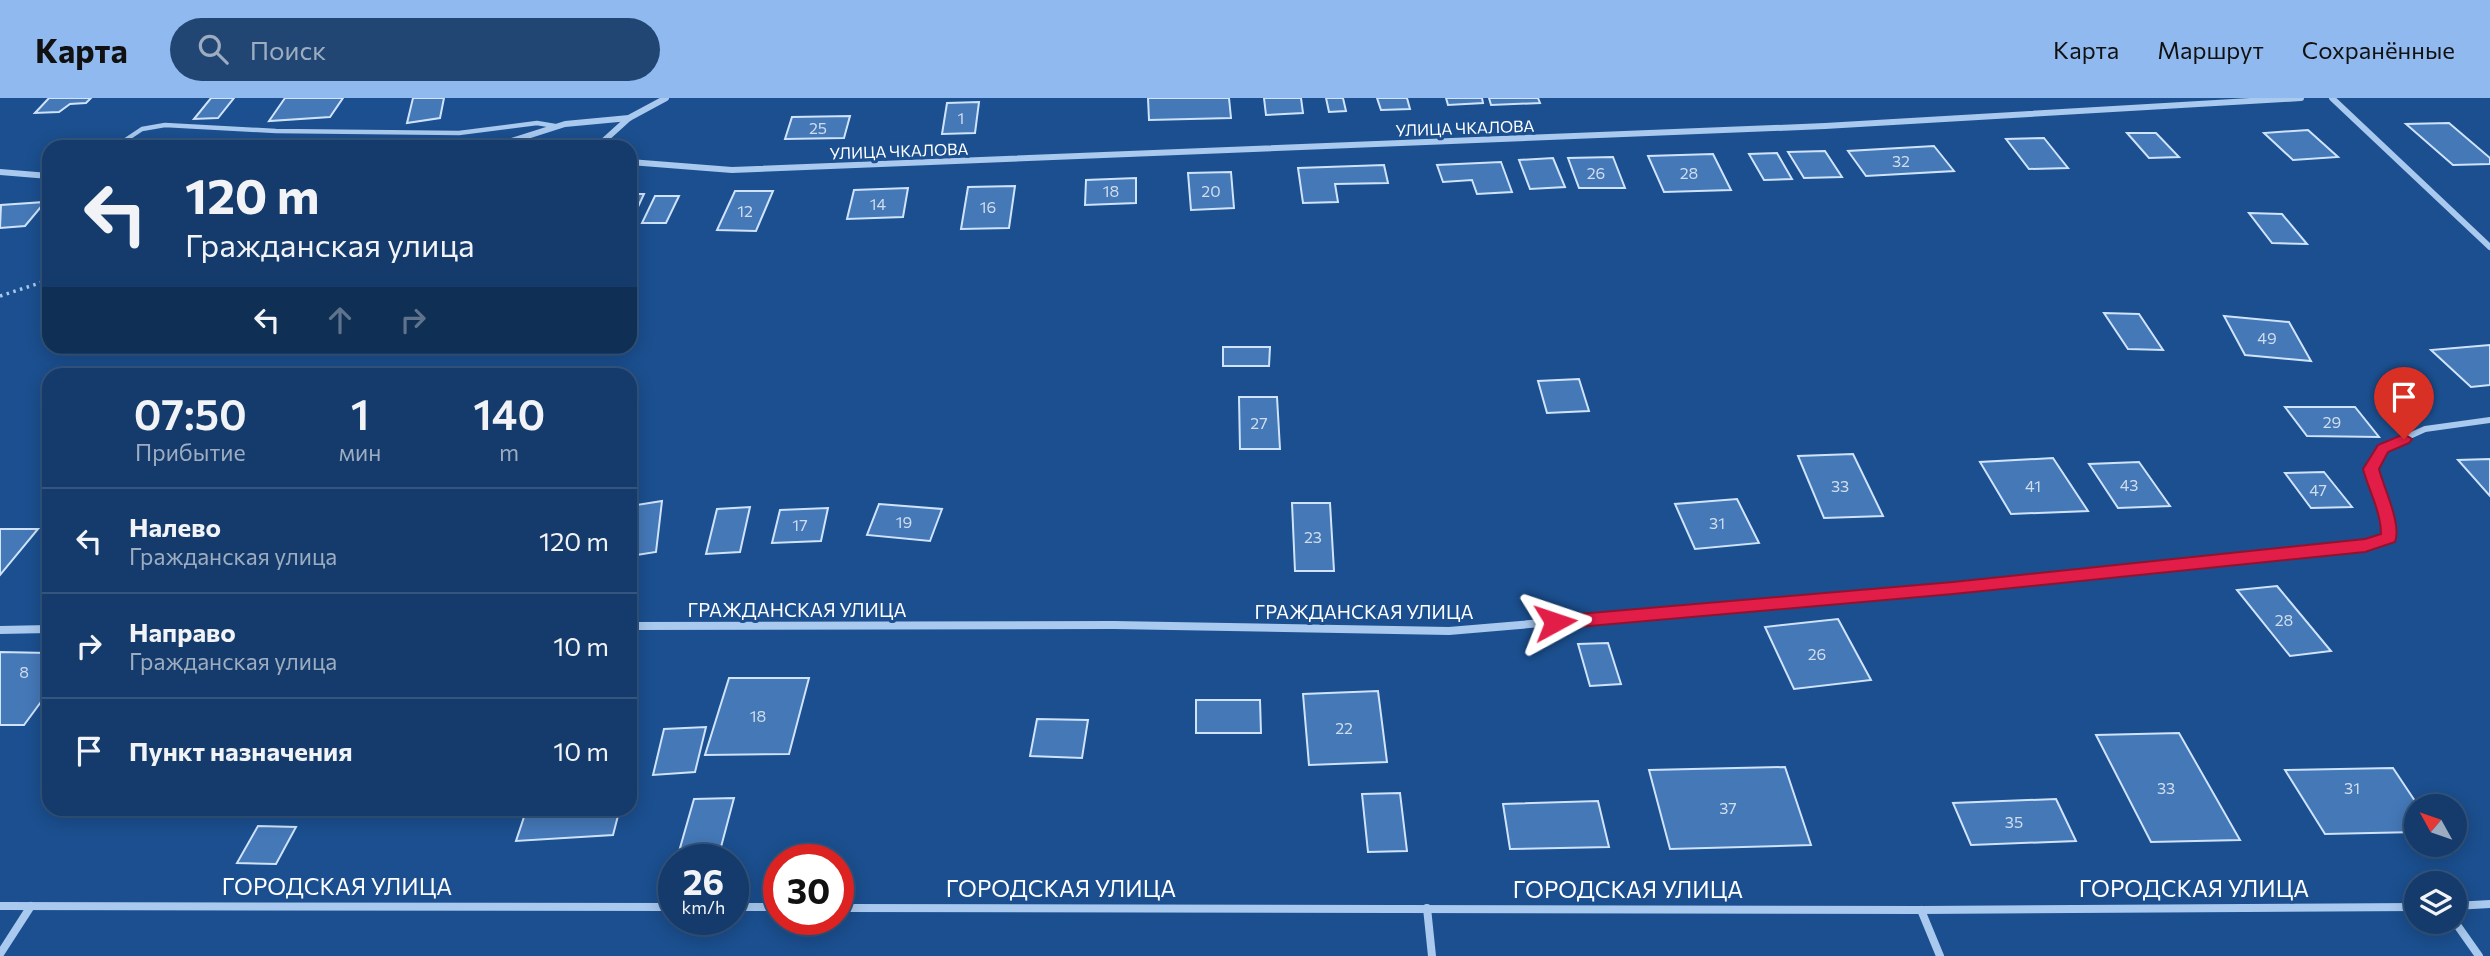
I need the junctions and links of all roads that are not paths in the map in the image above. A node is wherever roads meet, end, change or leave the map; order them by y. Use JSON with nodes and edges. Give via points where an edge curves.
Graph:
{"nodes":[{"id":1,"x":666,"y":98,"type":"edge"},
{"id":2,"x":2301,"y":98,"type":"edge"},
{"id":3,"x":2332,"y":98,"type":"edge"},
{"id":4,"x":629,"y":118,"type":"junction"},
{"id":5,"x":555,"y":126,"type":"junction"},
{"id":6,"x":126,"y":140,"type":"edge"},
{"id":7,"x":523,"y":140,"type":"edge"},
{"id":8,"x":605,"y":140,"type":"edge"},
{"id":9,"x":637,"y":162,"type":"edge"},
{"id":10,"x":0,"y":172,"type":"edge"},
{"id":11,"x":42,"y":175,"type":"edge"},
{"id":12,"x":2490,"y":247,"type":"edge"},
{"id":13,"x":2490,"y":420,"type":"edge"},
{"id":14,"x":637,"y":626,"type":"edge"},
{"id":15,"x":0,"y":629,"type":"edge"},
{"id":16,"x":42,"y":629,"type":"edge"},
{"id":17,"x":2490,"y":904,"type":"edge"},
{"id":18,"x":2467,"y":905,"type":"edge"},
{"id":19,"x":0,"y":906,"type":"edge"},
{"id":20,"x":31,"y":906,"type":"junction"},
{"id":21,"x":658,"y":907,"type":"edge"},
{"id":22,"x":2404,"y":907,"type":"edge"},
{"id":23,"x":854,"y":908,"type":"edge"},
{"id":24,"x":1427,"y":908,"type":"junction"},
{"id":25,"x":1922,"y":909,"type":"junction"},
{"id":26,"x":2463,"y":934,"type":"edge"},
{"id":27,"x":0,"y":954,"type":"edge"},
{"id":28,"x":1432,"y":956,"type":"edge"},
{"id":29,"x":1940,"y":956,"type":"edge"},
{"id":30,"x":2479,"y":956,"type":"edge"}],
"edges":[{"from":1,"to":4,"type":"street"},
{"from":2,"to":9,"type":"street","name":"УЛИЦА ЧКАЛОВА","via":[[1825,126],[746,170]]},
{"from":3,"to":12,"type":"street"},
{"from":4,"to":5,"type":"street"},
{"from":4,"to":8,"type":"street"},
{"from":5,"to":6,"type":"lane","via":[[537,123],[459,133],[164,125],[142,129]]},
{"from":5,"to":7,"type":"street"},
{"from":10,"to":11,"type":"street"},
{"from":13,"to":14,"type":"street","name":"ГРАЖДАНСКАЯ УЛИЦА","via":[[2425,429],[2383,448],[2371,469],[2389,519],[2389,537],[2365,545],[1953,588],[1449,631],[1114,625]]},
{"from":15,"to":16,"type":"street"},
{"from":17,"to":18,"type":"street"},
{"from":19,"to":20,"type":"street","name":"ГОРОДСКАЯ УЛИЦА"},
{"from":20,"to":21,"type":"street","name":"ГОРОДСКАЯ УЛИЦА"},
{"from":20,"to":27,"type":"street"},
{"from":22,"to":25,"type":"street","name":"ГОРОДСКАЯ УЛИЦА"},
{"from":23,"to":24,"type":"street","name":"ГОРОДСКАЯ УЛИЦА"},
{"from":24,"to":25,"type":"street","name":"ГОРОДСКАЯ УЛИЦА"},
{"from":24,"to":28,"type":"street"},
{"from":25,"to":29,"type":"street"},
{"from":26,"to":30,"type":"street"}]}
